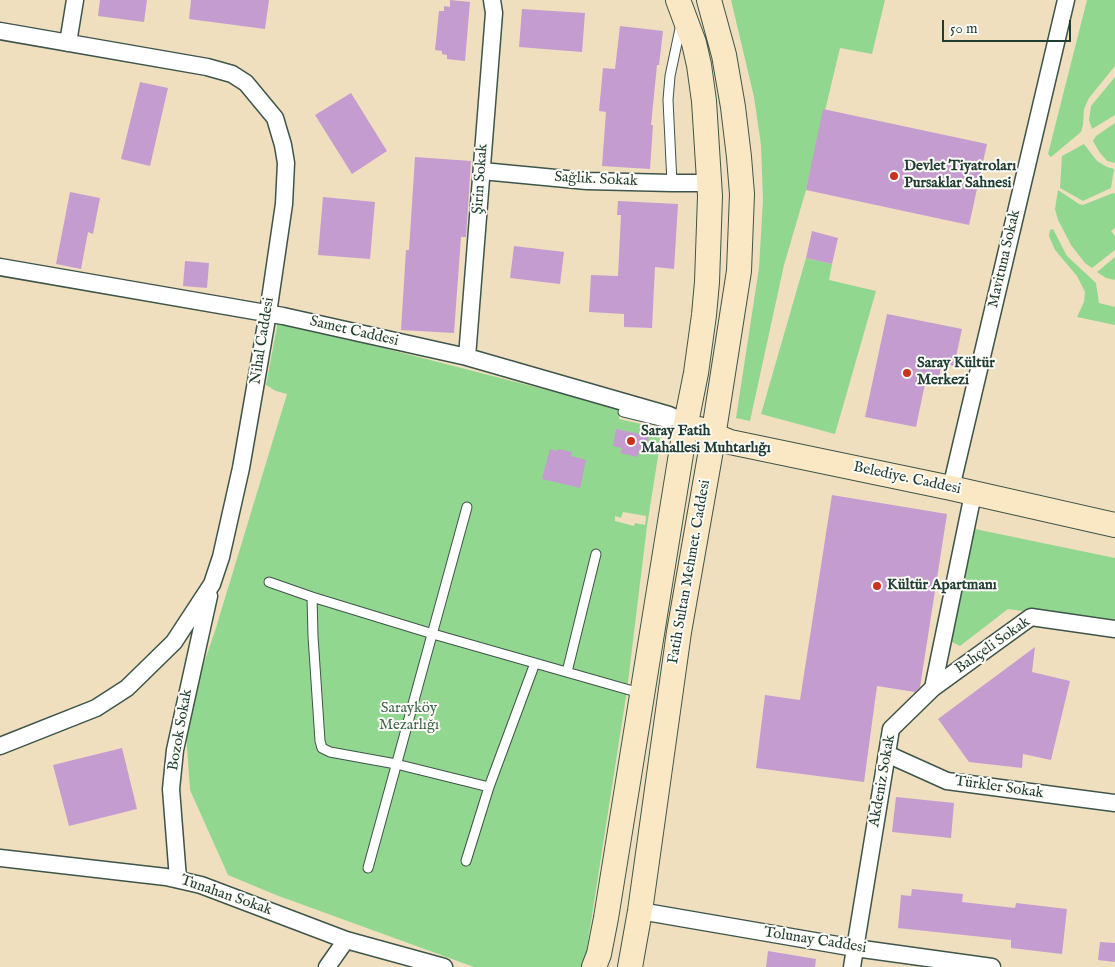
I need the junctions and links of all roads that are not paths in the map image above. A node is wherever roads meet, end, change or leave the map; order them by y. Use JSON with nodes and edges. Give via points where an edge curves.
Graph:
{"nodes":[{"id":1,"x":75,"y":0,"type":"edge"},
{"id":2,"x":492,"y":0,"type":"edge"},
{"id":3,"x":709,"y":0,"type":"edge"},
{"id":4,"x":1066,"y":0,"type":"edge"},
{"id":5,"x":681,"y":7,"type":"edge"},
{"id":6,"x":0,"y":31,"type":"edge"},
{"id":7,"x":68,"y":42,"type":"junction"},
{"id":8,"x":482,"y":171,"type":"junction"},
{"id":9,"x":672,"y":183,"type":"junction"},
{"id":10,"x":710,"y":183,"type":"junction"},
{"id":11,"x":0,"y":266,"type":"edge"},
{"id":12,"x":268,"y":313,"type":"junction"},
{"id":13,"x":467,"y":357,"type":"junction"},
{"id":14,"x":623,"y":412,"type":"dead end"},
{"id":15,"x":696,"y":429,"type":"junction"},
{"id":16,"x":962,"y":491,"type":"junction"},
{"id":17,"x":467,"y":507,"type":"dead end"},
{"id":18,"x":1115,"y":525,"type":"edge"},
{"id":19,"x":596,"y":554,"type":"dead end"},
{"id":20,"x":269,"y":582,"type":"dead end"},
{"id":21,"x":212,"y":584,"type":"junction"},
{"id":22,"x":312,"y":597,"type":"junction"},
{"id":23,"x":1115,"y":630,"type":"edge"},
{"id":24,"x":432,"y":634,"type":"junction"},
{"id":25,"x":535,"y":663,"type":"junction"},
{"id":26,"x":568,"y":672,"type":"junction"},
{"id":27,"x":933,"y":688,"type":"junction"},
{"id":28,"x":642,"y":693,"type":"junction"},
{"id":29,"x":0,"y":746,"type":"edge"},
{"id":30,"x":887,"y":754,"type":"junction"},
{"id":31,"x":396,"y":764,"type":"junction"},
{"id":32,"x":489,"y":787,"type":"junction"},
{"id":33,"x":1115,"y":803,"type":"edge"},
{"id":34,"x":0,"y":858,"type":"edge"},
{"id":35,"x":466,"y":861,"type":"dead end"},
{"id":36,"x":368,"y":868,"type":"dead end"},
{"id":37,"x":178,"y":879,"type":"junction"},
{"id":38,"x":640,"y":911,"type":"junction"},
{"id":39,"x":346,"y":940,"type":"junction"},
{"id":40,"x":855,"y":948,"type":"junction"},
{"id":41,"x":327,"y":967,"type":"edge"},
{"id":42,"x":444,"y":967,"type":"edge"},
{"id":43,"x":594,"y":967,"type":"edge"},
{"id":44,"x":630,"y":967,"type":"edge"},
{"id":45,"x":852,"y":967,"type":"edge"},
{"id":46,"x":992,"y":967,"type":"edge"}],
"edges":[{"from":1,"to":7,"type":"street"},
{"from":2,"to":8,"type":"street","name":"Şirin Sokak","via":[[494,13]]},
{"from":3,"to":15,"type":"street","name":"Fatih Sultan Mehmet. Caddesi","via":[[724,55],[733,107],[742,194],[739,271]]},
{"from":4,"to":16,"type":"street","name":"Mavituna Sokak"},
{"from":5,"to":9,"type":"lane","name":"Fatih Sultan Mehmet. Caddesi","via":[[668,100]]},
{"from":5,"to":10,"type":"street","name":"Fatih Sultan Mehmet. Caddesi","via":[[699,65]]},
{"from":6,"to":7,"type":"street","name":"Nihal Caddesi"},
{"from":7,"to":12,"type":"street","name":"Nihal Caddesi","via":[[232,74],[246,83],[275,118],[286,163],[284,204]]},
{"from":8,"to":9,"type":"street","name":"Sağlık. Sokak","via":[[587,181]]},
{"from":8,"to":13,"type":"street","name":"Şirin Sokak"},
{"from":9,"to":10,"type":"street","name":"Sağlık. Sokak"},
{"from":10,"to":15,"type":"street","name":"Fatih Sultan Mehmet. Caddesi","via":[[710,236]]},
{"from":11,"to":12,"type":"street","name":"Samet Caddesi"},
{"from":12,"to":13,"type":"street","name":"Samet Caddesi"},
{"from":12,"to":21,"type":"street","name":"Nihal Caddesi","via":[[242,468]]},
{"from":13,"to":15,"type":"street","name":"Samet Caddesi","via":[[669,415]]},
{"from":14,"to":15,"type":"lane"},
{"from":15,"to":16,"type":"street","name":"Belediye. Caddesi","via":[[730,442]]},
{"from":15,"to":28,"type":"street","name":"Fatih Sultan Mehmet. Caddesi"},
{"from":15,"to":38,"type":"street","name":"Fatih Sultan Mehmet. Caddesi","via":[[679,632]]},
{"from":16,"to":18,"type":"street","name":"Belediye. Caddesi"},
{"from":16,"to":27,"type":"street"},
{"from":17,"to":24,"type":"lane"},
{"from":19,"to":26,"type":"lane"},
{"from":20,"to":22,"type":"lane"},
{"from":21,"to":29,"type":"street","name":"Nihal Caddesi","via":[[174,642],[127,688],[96,708]]},
{"from":21,"to":37,"type":"street","name":"Bozok Sokak","via":[[175,750],[171,789]]},
{"from":22,"to":24,"type":"lane"},
{"from":22,"to":31,"type":"lane","via":[[312,636],[322,748]]},
{"from":23,"to":27,"type":"street","name":"Bahçeli Sokak","via":[[1031,617]]},
{"from":24,"to":25,"type":"lane"},
{"from":24,"to":31,"type":"lane"},
{"from":25,"to":26,"type":"lane"},
{"from":25,"to":32,"type":"lane"},
{"from":26,"to":28,"type":"lane"},
{"from":27,"to":30,"type":"street","name":"Akdeniz Sokak","via":[[891,728]]},
{"from":28,"to":43,"type":"street","name":"Fatih Sultan Mehmet. Caddesi","via":[[606,918]]},
{"from":30,"to":33,"type":"street","name":"Türkler Sokak","via":[[947,781]]},
{"from":30,"to":40,"type":"street","name":"Akdeniz Sokak"},
{"from":31,"to":32,"type":"lane"},
{"from":31,"to":36,"type":"lane"},
{"from":32,"to":35,"type":"lane"},
{"from":34,"to":37,"type":"street","name":"Tunahan Sokak"},
{"from":37,"to":39,"type":"street","name":"Tunahan Sokak","via":[[224,892]]},
{"from":38,"to":40,"type":"street","name":"Tolunay Caddesi"},
{"from":38,"to":44,"type":"street","name":"Fatih Sultan Mehmet. Caddesi"},
{"from":39,"to":41,"type":"street"},
{"from":39,"to":42,"type":"street","name":"Tunahan Sokak"},
{"from":40,"to":45,"type":"street","name":"Akdeniz Sokak"},
{"from":40,"to":46,"type":"street","name":"Tolunay Caddesi"}]}
